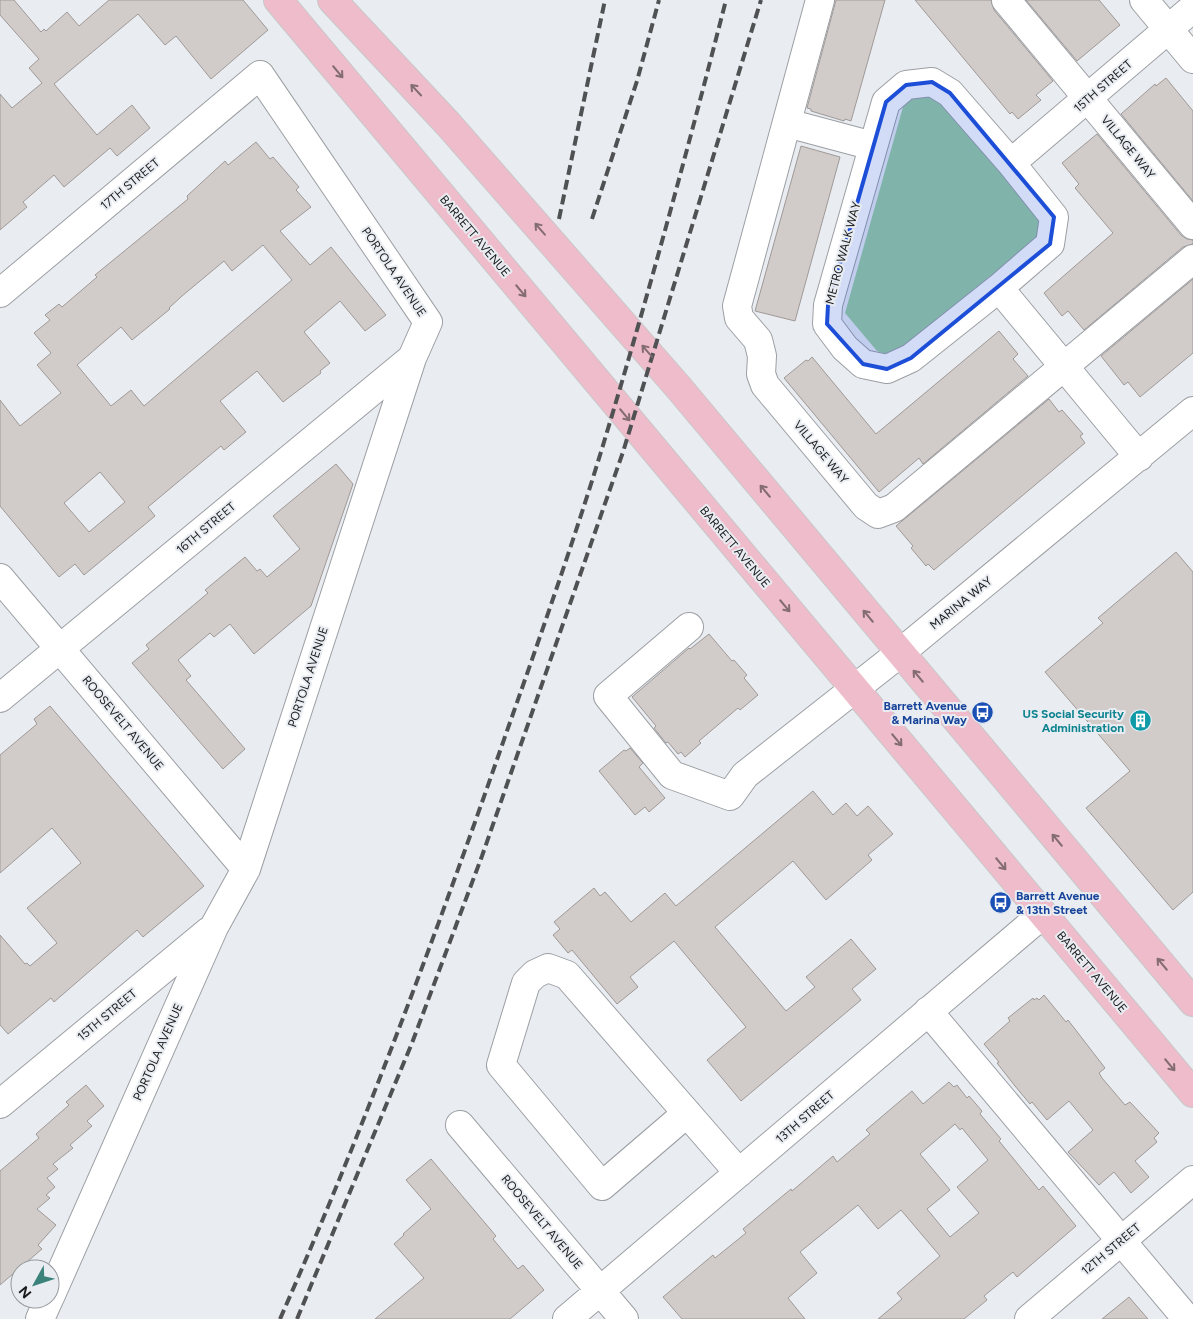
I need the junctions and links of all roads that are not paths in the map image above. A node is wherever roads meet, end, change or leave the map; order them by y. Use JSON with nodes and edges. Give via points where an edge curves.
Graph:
{"nodes":[{"id":1,"x":278,"y":0,"type":"edge"},
{"id":2,"x":332,"y":0,"type":"edge"},
{"id":3,"x":820,"y":0,"type":"edge"},
{"id":4,"x":1006,"y":0,"type":"edge"},
{"id":5,"x":1144,"y":0,"type":"edge"},
{"id":6,"x":1193,"y":8,"type":"edge"},
{"id":7,"x":1169,"y":29,"type":"junction"},
{"id":8,"x":1193,"y":59,"type":"edge"},
{"id":9,"x":260,"y":75,"type":"joint"},
{"id":10,"x":1088,"y":98,"type":"junction"},
{"id":11,"x":787,"y":123,"type":"junction"},
{"id":12,"x":873,"y":146,"type":"junction"},
{"id":13,"x":1011,"y":163,"type":"junction"},
{"id":14,"x":1193,"y":226,"type":"edge"},
{"id":15,"x":1193,"y":259,"type":"edge"},
{"id":16,"x":999,"y":288,"type":"junction"},
{"id":17,"x":0,"y":293,"type":"edge"},
{"id":18,"x":412,"y":358,"type":"junction"},
{"id":19,"x":1063,"y":366,"type":"junction"},
{"id":20,"x":1193,"y":411,"type":"edge"},
{"id":21,"x":1139,"y":457,"type":"junction"},
{"id":22,"x":0,"y":578,"type":"edge"},
{"id":23,"x":689,"y":627,"type":"dead end"},
{"id":24,"x":60,"y":648,"type":"junction"},
{"id":25,"x":900,"y":653,"type":"junction"},
{"id":26,"x":854,"y":689,"type":"junction"},
{"id":27,"x":0,"y":698,"type":"edge"},
{"id":28,"x":246,"y":869,"type":"junction"},
{"id":29,"x":1043,"y":914,"type":"junction"},
{"id":30,"x":214,"y":927,"type":"junction"},
{"id":31,"x":1193,"y":1002,"type":"edge"},
{"id":32,"x":928,"y":1011,"type":"junction"},
{"id":33,"x":1193,"y":1093,"type":"edge"},
{"id":34,"x":0,"y":1104,"type":"edge"},
{"id":35,"x":687,"y":1113,"type":"junction"},
{"id":36,"x":460,"y":1125,"type":"dead end"},
{"id":37,"x":739,"y":1173,"type":"junction"},
{"id":38,"x":1193,"y":1180,"type":"edge"},
{"id":39,"x":1121,"y":1241,"type":"junction"},
{"id":40,"x":60,"y":1275,"type":"edge"},
{"id":41,"x":601,"y":1291,"type":"junction"},
{"id":42,"x":567,"y":1319,"type":"edge"},
{"id":43,"x":624,"y":1319,"type":"edge"},
{"id":44,"x":1029,"y":1319,"type":"edge"},
{"id":45,"x":1187,"y":1319,"type":"edge"}],
"edges":[{"from":1,"to":26,"type":"main road","name":"BARRETT AVENUE","one_way":true},
{"from":25,"to":2,"type":"main road","one_way":true,"via":[[673,381],[449,125]]},
{"from":3,"to":11,"type":"street","name":"VILLAGE WAY"},
{"from":4,"to":10,"type":"street","name":"VILLAGE WAY"},
{"from":5,"to":7,"type":"street"},
{"from":6,"to":7,"type":"street","name":"15TH STREET"},
{"from":7,"to":8,"type":"street"},
{"from":7,"to":10,"type":"street","name":"15TH STREET"},
{"from":9,"to":17,"type":"street","name":"17TH STREET"},
{"from":9,"to":18,"type":"street","name":"PORTOLA AVENUE","via":[[428,322]]},
{"from":10,"to":13,"type":"street","name":"15TH STREET"},
{"from":10,"to":14,"type":"street","name":"VILLAGE WAY"},
{"from":11,"to":12,"type":"street"},
{"from":11,"to":19,"type":"street","name":"VILLAGE WAY","via":[[737,306],[739,318],[758,340],[765,385],[866,506],[878,514],[894,508]]},
{"from":12,"to":13,"type":"street","name":"METRO WALK WAY","via":[[886,102],[906,85],[932,82],[950,93]]},
{"from":12,"to":16,"type":"street","name":"METRO WALK WAY","via":[[828,305],[827,324],[845,348],[862,364],[887,369],[911,358]]},
{"from":13,"to":16,"type":"street","name":"METRO WALK WAY","via":[[1054,217],[1050,244]]},
{"from":15,"to":19,"type":"street","name":"VILLAGE WAY"},
{"from":16,"to":19,"type":"street"},
{"from":18,"to":24,"type":"street","name":"16TH STREET"},
{"from":18,"to":28,"type":"street","name":"PORTOLA AVENUE"},
{"from":19,"to":21,"type":"street"},
{"from":20,"to":21,"type":"street","name":"MARINA WAY"},
{"from":21,"to":25,"type":"street","name":"MARINA WAY"},
{"from":22,"to":24,"type":"street","name":"ROOSEVELT AVENUE"},
{"from":23,"to":26,"type":"street","name":"MARINA WAY","via":[[608,696],[672,775],[730,796],[745,775]]},
{"from":24,"to":27,"type":"street","name":"16TH STREET"},
{"from":24,"to":28,"type":"street","name":"ROOSEVELT AVENUE"},
{"from":25,"to":26,"type":"street","name":"MARINA WAY"},
{"from":31,"to":25,"type":"main road","one_way":true},
{"from":26,"to":29,"type":"main road","name":"BARRETT AVENUE","one_way":true},
{"from":28,"to":30,"type":"street","name":"PORTOLA AVENUE"},
{"from":29,"to":32,"type":"street","name":"13TH STREET"},
{"from":29,"to":33,"type":"main road","name":"BARRETT AVENUE","one_way":true},
{"from":30,"to":34,"type":"street","name":"15TH STREET"},
{"from":30,"to":40,"type":"street","name":"PORTOLA AVENUE"},
{"from":32,"to":37,"type":"street","name":"13TH STREET"},
{"from":32,"to":39,"type":"street"},
{"from":35,"to":35,"type":"street","via":[[567,975],[548,968],[526,983],[501,1065],[602,1186]]},
{"from":35,"to":37,"type":"street"},
{"from":36,"to":41,"type":"street","name":"ROOSEVELT AVENUE"},
{"from":37,"to":41,"type":"street","name":"13TH STREET"},
{"from":38,"to":39,"type":"street","name":"12TH STREET"},
{"from":39,"to":44,"type":"street","name":"12TH STREET"},
{"from":39,"to":45,"type":"street"},
{"from":41,"to":42,"type":"street","name":"13TH STREET"},
{"from":41,"to":43,"type":"street","name":"ROOSEVELT AVENUE"}]}
